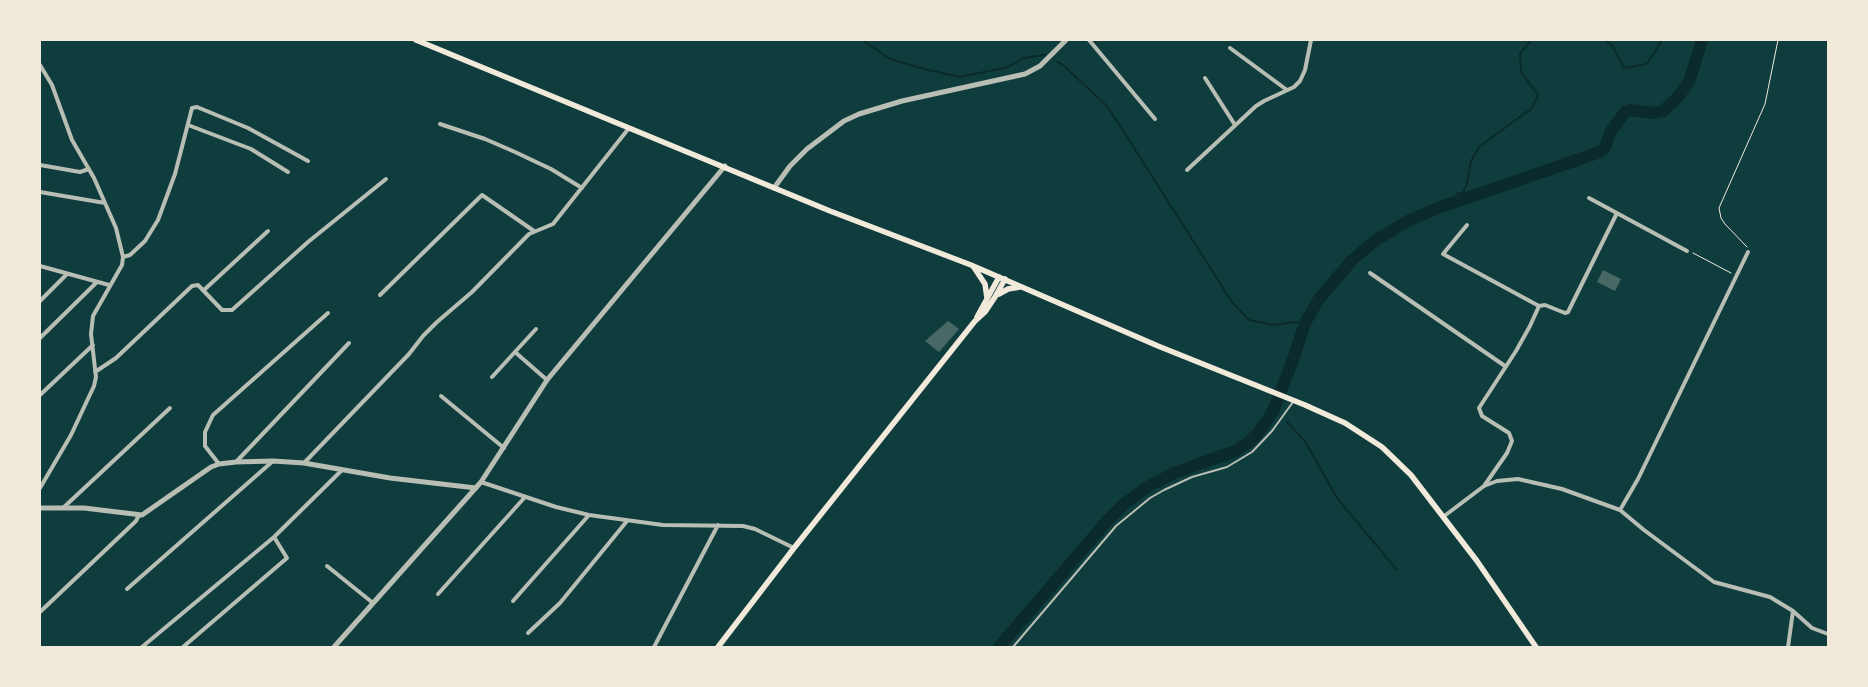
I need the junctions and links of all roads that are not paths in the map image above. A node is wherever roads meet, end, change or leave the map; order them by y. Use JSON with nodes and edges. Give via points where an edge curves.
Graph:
{"nodes":[{"id":1,"x":416,"y":40,"type":"edge"},
{"id":2,"x":1066,"y":40,"type":"edge"},
{"id":3,"x":1089,"y":40,"type":"edge"},
{"id":4,"x":1311,"y":40,"type":"edge"},
{"id":5,"x":1230,"y":48,"type":"dead end"},
{"id":6,"x":40,"y":65,"type":"edge"},
{"id":7,"x":1205,"y":78,"type":"dead end"},
{"id":8,"x":1287,"y":90,"type":"junction"},
{"id":9,"x":1155,"y":119,"type":"dead end"},
{"id":10,"x":440,"y":124,"type":"dead end"},
{"id":11,"x":188,"y":125,"type":"junction"},
{"id":12,"x":1235,"y":125,"type":"junction"},
{"id":13,"x":629,"y":128,"type":"junction"},
{"id":14,"x":308,"y":161,"type":"dead end"},
{"id":15,"x":40,"y":165,"type":"edge"},
{"id":16,"x":725,"y":166,"type":"junction"},
{"id":17,"x":89,"y":169,"type":"junction"},
{"id":18,"x":1187,"y":170,"type":"dead end"},
{"id":19,"x":288,"y":172,"type":"dead end"},
{"id":20,"x":386,"y":178,"type":"dead end"},
{"id":21,"x":582,"y":188,"type":"junction"},
{"id":22,"x":774,"y":188,"type":"junction"},
{"id":23,"x":40,"y":192,"type":"edge"},
{"id":24,"x":1589,"y":198,"type":"dead end"},
{"id":25,"x":105,"y":203,"type":"junction"},
{"id":26,"x":1617,"y":213,"type":"junction"},
{"id":27,"x":1468,"y":225,"type":"dead end"},
{"id":28,"x":268,"y":231,"type":"dead end"},
{"id":29,"x":534,"y":231,"type":"junction"},
{"id":30,"x":1687,"y":251,"type":"road end"},
{"id":31,"x":1748,"y":252,"type":"road end"},
{"id":32,"x":123,"y":257,"type":"junction"},
{"id":33,"x":971,"y":265,"type":"junction"},
{"id":34,"x":40,"y":266,"type":"edge"},
{"id":35,"x":1370,"y":273,"type":"dead end"},
{"id":36,"x":67,"y":274,"type":"junction"},
{"id":37,"x":1002,"y":278,"type":"junction"},
{"id":38,"x":97,"y":282,"type":"junction"},
{"id":39,"x":109,"y":285,"type":"junction"},
{"id":40,"x":1023,"y":286,"type":"junction"},
{"id":41,"x":204,"y":290,"type":"junction"},
{"id":42,"x":380,"y":295,"type":"dead end"},
{"id":43,"x":987,"y":298,"type":"junction"},
{"id":44,"x":996,"y":298,"type":"junction"},
{"id":45,"x":40,"y":301,"type":"edge"},
{"id":46,"x":1539,"y":306,"type":"junction"},
{"id":47,"x":328,"y":313,"type":"dead end"},
{"id":48,"x":975,"y":321,"type":"junction"},
{"id":49,"x":536,"y":328,"type":"dead end"},
{"id":50,"x":40,"y":338,"type":"edge"},
{"id":51,"x":349,"y":343,"type":"dead end"},
{"id":52,"x":92,"y":345,"type":"junction"},
{"id":53,"x":515,"y":352,"type":"junction"},
{"id":54,"x":1505,"y":366,"type":"junction"},
{"id":55,"x":95,"y":372,"type":"junction"},
{"id":56,"x":492,"y":377,"type":"dead end"},
{"id":57,"x":547,"y":380,"type":"junction"},
{"id":58,"x":40,"y":395,"type":"edge"},
{"id":59,"x":441,"y":396,"type":"dead end"},
{"id":60,"x":1294,"y":401,"type":"junction"},
{"id":61,"x":170,"y":408,"type":"dead end"},
{"id":62,"x":504,"y":448,"type":"junction"},
{"id":63,"x":273,"y":461,"type":"junction"},
{"id":64,"x":236,"y":462,"type":"junction"},
{"id":65,"x":304,"y":462,"type":"junction"},
{"id":66,"x":219,"y":464,"type":"junction"},
{"id":67,"x":342,"y":470,"type":"junction"},
{"id":68,"x":481,"y":482,"type":"junction"},
{"id":69,"x":1484,"y":486,"type":"junction"},
{"id":70,"x":40,"y":488,"type":"edge"},
{"id":71,"x":476,"y":488,"type":"junction"},
{"id":72,"x":525,"y":497,"type":"junction"},
{"id":73,"x":40,"y":508,"type":"edge"},
{"id":74,"x":63,"y":508,"type":"junction"},
{"id":75,"x":1620,"y":510,"type":"junction"},
{"id":76,"x":138,"y":515,"type":"junction"},
{"id":77,"x":589,"y":515,"type":"junction"},
{"id":78,"x":1443,"y":517,"type":"junction"},
{"id":79,"x":627,"y":521,"type":"junction"},
{"id":80,"x":718,"y":525,"type":"junction"},
{"id":81,"x":274,"y":537,"type":"junction"},
{"id":82,"x":794,"y":548,"type":"junction"},
{"id":83,"x":327,"y":566,"type":"dead end"},
{"id":84,"x":127,"y":589,"type":"dead end"},
{"id":85,"x":438,"y":594,"type":"dead end"},
{"id":86,"x":513,"y":601,"type":"dead end"},
{"id":87,"x":373,"y":603,"type":"junction"},
{"id":88,"x":40,"y":612,"type":"edge"},
{"id":89,"x":1793,"y":612,"type":"junction"},
{"id":90,"x":528,"y":633,"type":"dead end"},
{"id":91,"x":1828,"y":634,"type":"edge"},
{"id":92,"x":142,"y":647,"type":"edge"},
{"id":93,"x":183,"y":647,"type":"edge"},
{"id":94,"x":334,"y":647,"type":"edge"},
{"id":95,"x":654,"y":647,"type":"edge"},
{"id":96,"x":718,"y":647,"type":"edge"},
{"id":97,"x":1013,"y":647,"type":"edge"},
{"id":98,"x":1536,"y":647,"type":"edge"},
{"id":99,"x":1788,"y":647,"type":"edge"}],
"edges":[{"from":1,"to":13,"type":"main road"},
{"from":2,"to":22,"type":"street","via":[[1040,66],[1025,74],[894,103],[844,121],[807,149]]},
{"from":3,"to":9,"type":"street"},
{"from":4,"to":8,"type":"street","via":[[1300,81]]},
{"from":5,"to":8,"type":"street"},
{"from":6,"to":17,"type":"street"},
{"from":7,"to":12,"type":"street"},
{"from":8,"to":12,"type":"street","via":[[1264,101]]},
{"from":10,"to":21,"type":"street","via":[[533,160]]},
{"from":11,"to":14,"type":"street","via":[[190,110],[197,107],[248,128]]},
{"from":11,"to":19,"type":"street","via":[[246,146]]},
{"from":11,"to":32,"type":"street","via":[[158,220],[130,256]]},
{"from":12,"to":18,"type":"street"},
{"from":13,"to":16,"type":"main road"},
{"from":13,"to":21,"type":"street"},
{"from":15,"to":17,"type":"street","via":[[80,172]]},
{"from":16,"to":22,"type":"main road"},
{"from":16,"to":57,"type":"street"},
{"from":17,"to":25,"type":"street"},
{"from":20,"to":41,"type":"street","via":[[232,310],[222,310]]},
{"from":21,"to":29,"type":"street","via":[[553,224]]},
{"from":22,"to":33,"type":"main road"},
{"from":23,"to":25,"type":"street"},
{"from":24,"to":26,"type":"street"},
{"from":25,"to":32,"type":"street"},
{"from":26,"to":30,"type":"street"},
{"from":26,"to":46,"type":"street","via":[[1568,312]]},
{"from":27,"to":46,"type":"street","via":[[1443,254]]},
{"from":28,"to":41,"type":"street"},
{"from":29,"to":42,"type":"street","via":[[482,195]]},
{"from":29,"to":65,"type":"street","via":[[430,329]]},
{"from":31,"to":75,"type":"street"},
{"from":32,"to":39,"type":"street","via":[[122,265]]},
{"from":33,"to":37,"type":"main road"},
{"from":33,"to":43,"type":"main road","via":[[986,284]]},
{"from":34,"to":36,"type":"street"},
{"from":35,"to":54,"type":"street"},
{"from":36,"to":38,"type":"street"},
{"from":36,"to":45,"type":"street"},
{"from":37,"to":40,"type":"main road"},
{"from":37,"to":43,"type":"main road"},
{"from":37,"to":44,"type":"main road"},
{"from":38,"to":39,"type":"street"},
{"from":38,"to":50,"type":"street"},
{"from":39,"to":52,"type":"street","via":[[93,316]]},
{"from":40,"to":44,"type":"main road","via":[[1008,289]]},
{"from":40,"to":60,"type":"main road"},
{"from":41,"to":55,"type":"street","via":[[198,285],[192,286],[116,358]]},
{"from":43,"to":48,"type":"main road"},
{"from":44,"to":48,"type":"main road"},
{"from":46,"to":54,"type":"street"},
{"from":47,"to":66,"type":"street","via":[[213,415],[204,439],[207,450]]},
{"from":48,"to":82,"type":"main road"},
{"from":49,"to":53,"type":"street"},
{"from":51,"to":64,"type":"street"},
{"from":52,"to":55,"type":"street"},
{"from":52,"to":58,"type":"street"},
{"from":53,"to":56,"type":"street"},
{"from":53,"to":57,"type":"street"},
{"from":54,"to":69,"type":"street","via":[[1479,408],[1482,416],[1510,435],[1512,444]]},
{"from":55,"to":70,"type":"street","via":[[96,381],[87,402]]},
{"from":57,"to":62,"type":"street"},
{"from":59,"to":62,"type":"street"},
{"from":60,"to":78,"type":"main road","via":[[1345,423],[1377,443],[1403,466]]},
{"from":60,"to":97,"type":"lane","via":[[1252,452],[1226,467],[1164,490],[1116,526]]},
{"from":61,"to":74,"type":"street"},
{"from":62,"to":68,"type":"street"},
{"from":63,"to":64,"type":"street"},
{"from":63,"to":65,"type":"street"},
{"from":63,"to":84,"type":"street"},
{"from":64,"to":66,"type":"street"},
{"from":65,"to":67,"type":"street"},
{"from":66,"to":76,"type":"street"},
{"from":67,"to":71,"type":"street"},
{"from":67,"to":81,"type":"street"},
{"from":68,"to":71,"type":"street"},
{"from":68,"to":72,"type":"street"},
{"from":69,"to":75,"type":"street","via":[[1508,479],[1534,482]]},
{"from":69,"to":78,"type":"street"},
{"from":71,"to":87,"type":"street"},
{"from":72,"to":77,"type":"street"},
{"from":72,"to":85,"type":"street"},
{"from":73,"to":74,"type":"street"},
{"from":74,"to":76,"type":"street"},
{"from":75,"to":89,"type":"street","via":[[1706,578],[1770,597]]},
{"from":76,"to":88,"type":"street"},
{"from":77,"to":79,"type":"street"},
{"from":77,"to":86,"type":"street"},
{"from":78,"to":98,"type":"main road"},
{"from":79,"to":80,"type":"street"},
{"from":79,"to":90,"type":"street","via":[[560,603]]},
{"from":80,"to":82,"type":"street","via":[[743,526]]},
{"from":80,"to":95,"type":"street"},
{"from":81,"to":92,"type":"street"},
{"from":81,"to":93,"type":"street","via":[[287,558]]},
{"from":82,"to":96,"type":"main road"},
{"from":83,"to":87,"type":"street"},
{"from":87,"to":94,"type":"street"},
{"from":89,"to":91,"type":"street","via":[[1812,628]]},
{"from":89,"to":99,"type":"street"}]}
